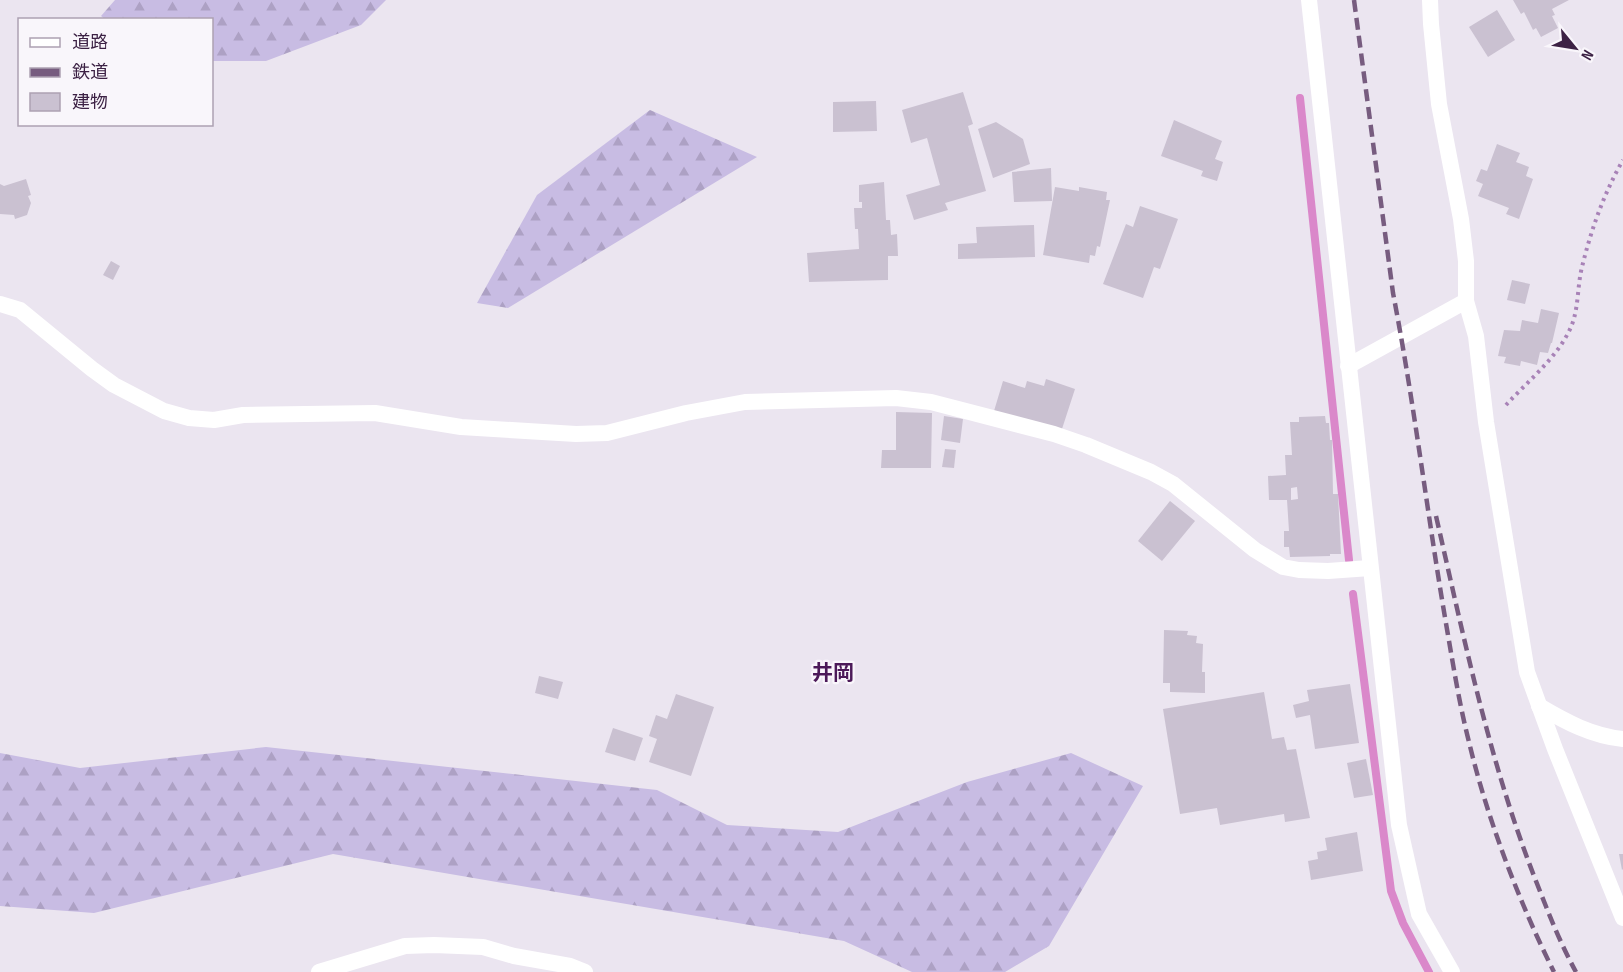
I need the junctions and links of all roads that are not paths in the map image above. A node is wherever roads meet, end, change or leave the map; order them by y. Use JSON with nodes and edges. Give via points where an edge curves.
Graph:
{"nodes":[{"id":1,"x":1309,"y":0,"type":"edge"},
{"id":2,"x":1430,"y":0,"type":"edge"},
{"id":3,"x":1466,"y":301,"type":"junction"},
{"id":4,"x":0,"y":304,"type":"edge"},
{"id":5,"x":1348,"y":366,"type":"junction"},
{"id":6,"x":1370,"y":568,"type":"junction"},
{"id":7,"x":1539,"y":706,"type":"junction"},
{"id":8,"x":1623,"y":739,"type":"edge"},
{"id":9,"x":1623,"y":918,"type":"edge"},
{"id":10,"x":319,"y":972,"type":"edge"},
{"id":11,"x":585,"y":972,"type":"edge"},
{"id":12,"x":1452,"y":972,"type":"edge"}],
"edges":[{"from":1,"to":5,"type":"street"},
{"from":2,"to":3,"type":"street","via":[[1439,104],[1461,219]]},
{"from":3,"to":5,"type":"street"},
{"from":3,"to":7,"type":"street","via":[[1476,336],[1486,422],[1527,672]]},
{"from":4,"to":6,"type":"street","via":[[20,310],[114,384],[164,411],[189,418],[375,413],[461,427],[576,434],[608,433],[745,402],[896,398],[932,402],[1054,434],[1151,472],[1173,484],[1255,550],[1283,567],[1328,571]]},
{"from":5,"to":6,"type":"street"},
{"from":6,"to":12,"type":"street","via":[[1399,825],[1419,914]]},
{"from":7,"to":8,"type":"street","via":[[1585,730]]},
{"from":7,"to":9,"type":"street"},
{"from":10,"to":11,"type":"street","via":[[405,945],[483,947]]}]}
